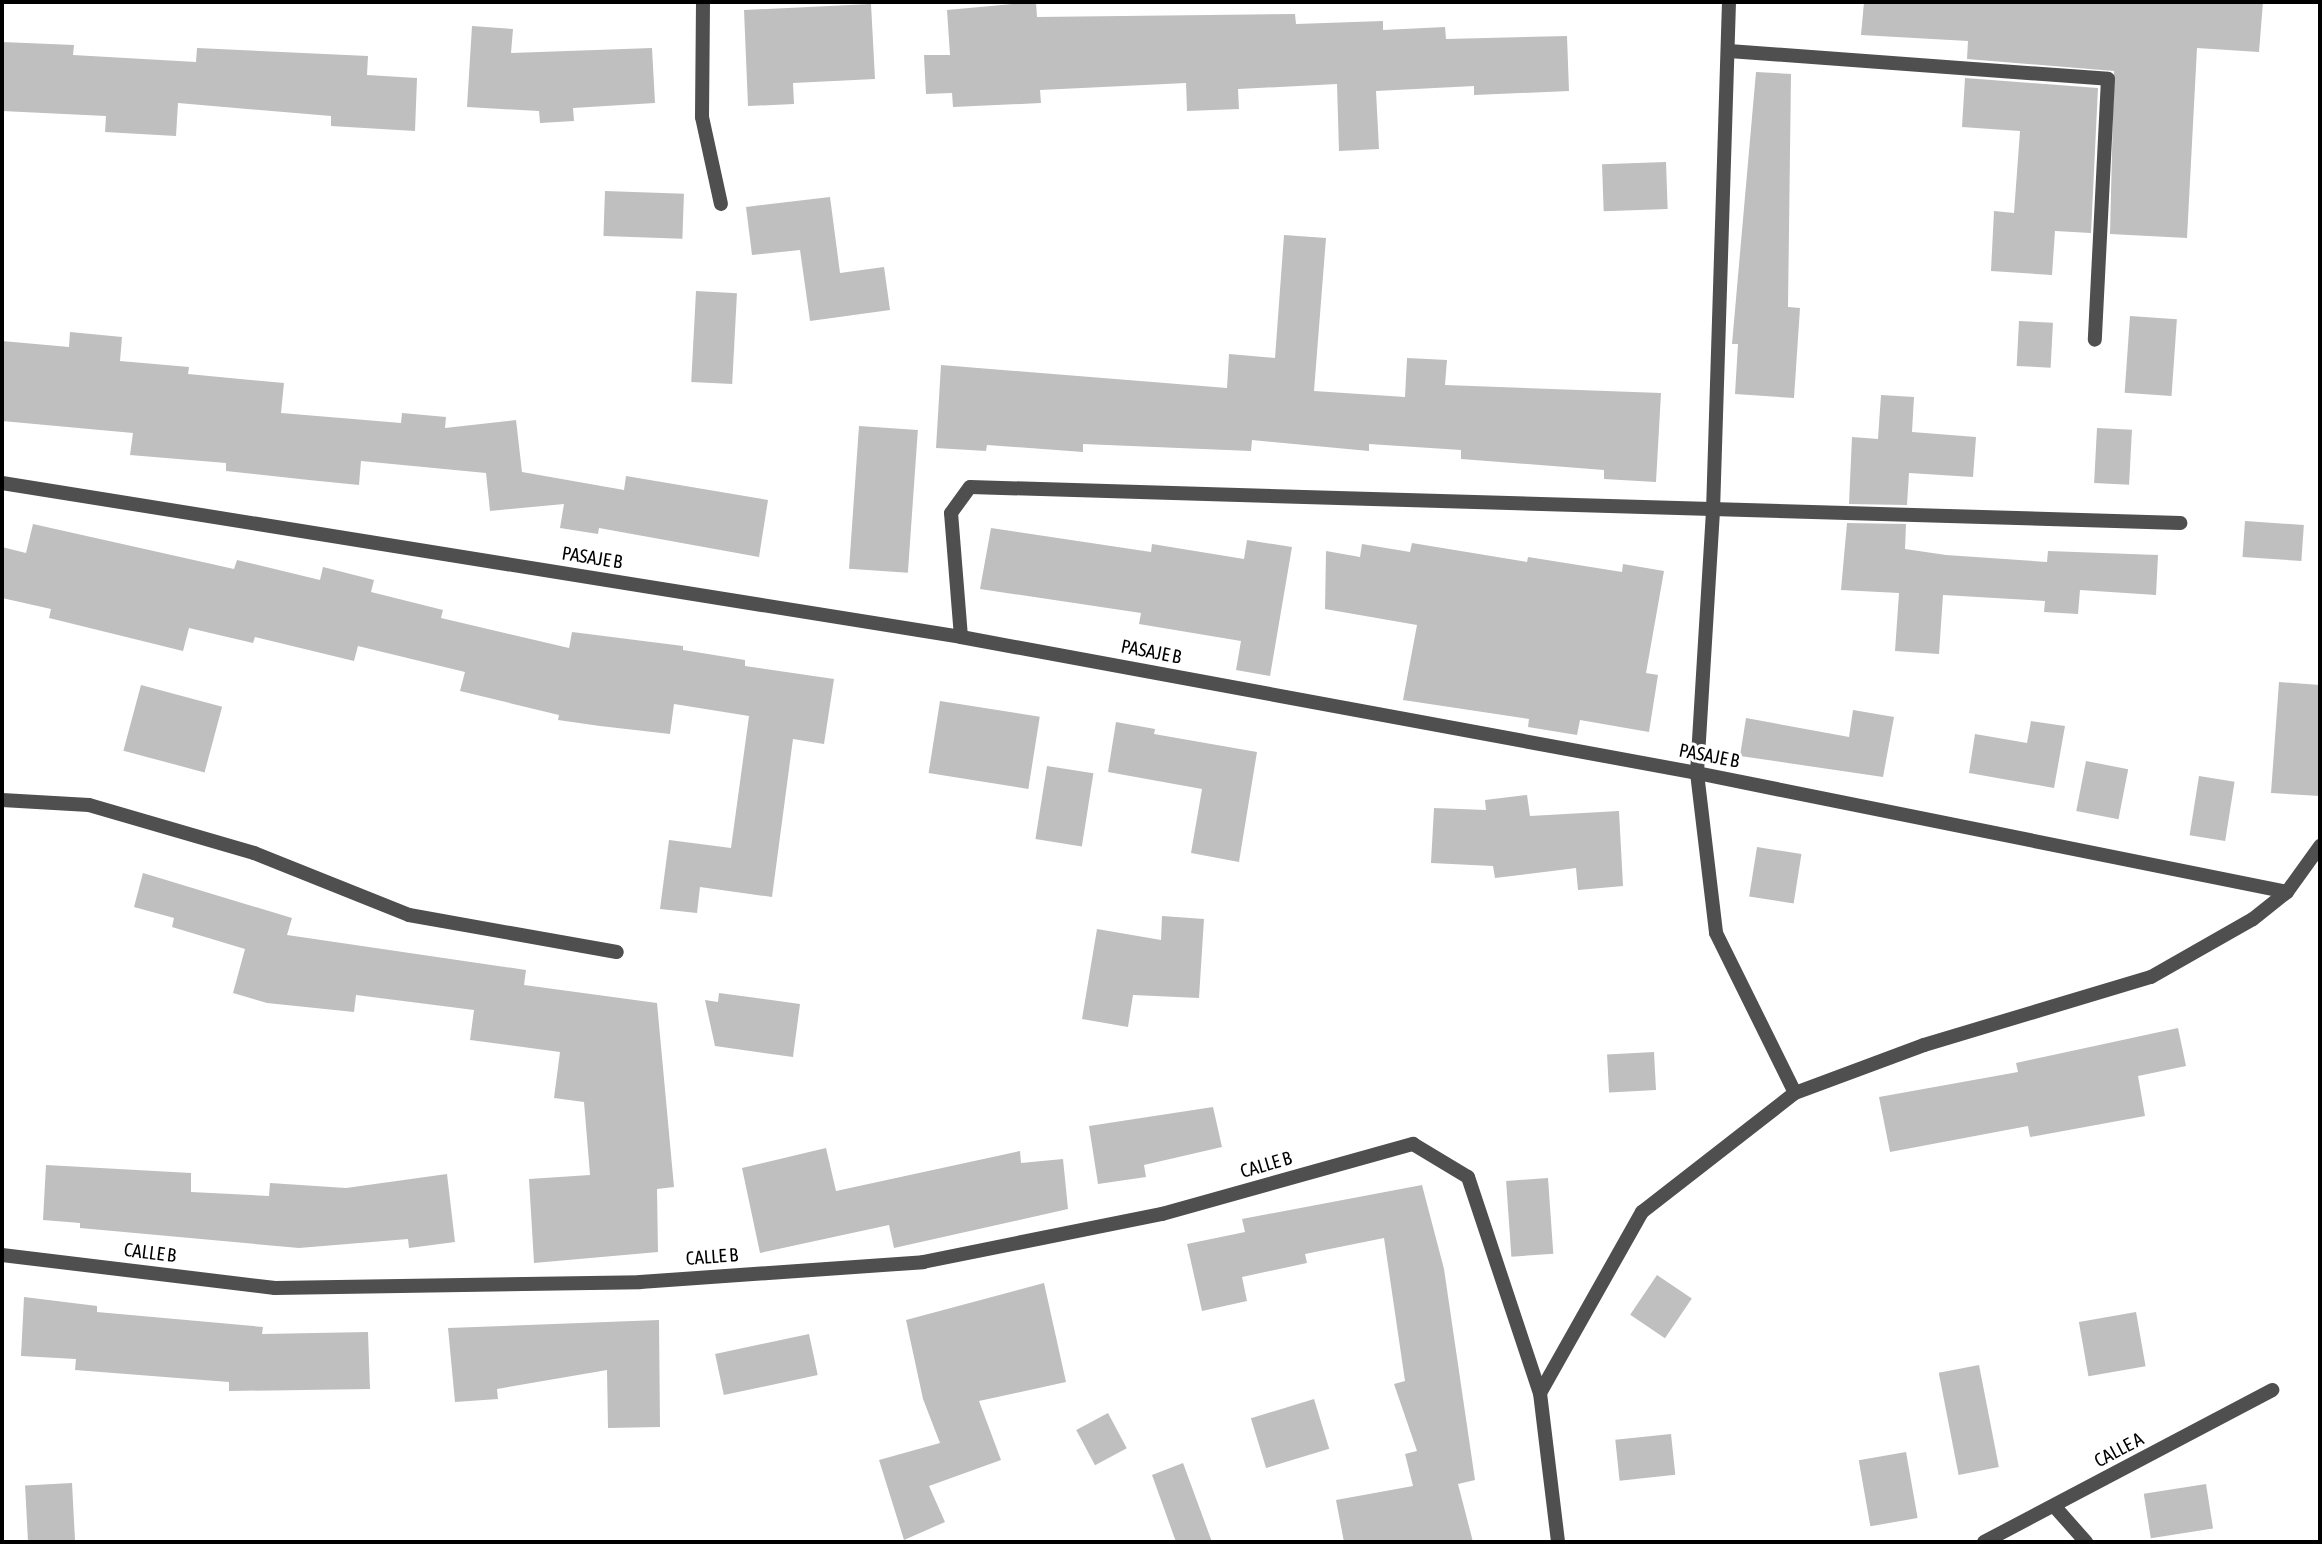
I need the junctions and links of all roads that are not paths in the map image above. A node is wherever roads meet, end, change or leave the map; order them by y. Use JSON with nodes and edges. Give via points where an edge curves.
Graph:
{"nodes":[{"id":1,"x":703,"y":2,"type":"edge"},
{"id":2,"x":1728,"y":2,"type":"edge"},
{"id":3,"x":1728,"y":51,"type":"junction"},
{"id":4,"x":721,"y":204,"type":"dead end"},
{"id":5,"x":2095,"y":340,"type":"dead end"},
{"id":6,"x":2,"y":483,"type":"edge"},
{"id":7,"x":1713,"y":511,"type":"junction"},
{"id":8,"x":2180,"y":523,"type":"dead end"},
{"id":9,"x":961,"y":637,"type":"junction"},
{"id":10,"x":1697,"y":774,"type":"junction"},
{"id":11,"x":2,"y":800,"type":"edge"},
{"id":12,"x":2320,"y":846,"type":"edge"},
{"id":13,"x":2287,"y":892,"type":"junction"},
{"id":14,"x":617,"y":952,"type":"dead end"},
{"id":15,"x":1794,"y":1093,"type":"junction"},
{"id":16,"x":2,"y":1255,"type":"edge"},
{"id":17,"x":2272,"y":1390,"type":"dead end"},
{"id":18,"x":1540,"y":1393,"type":"junction"},
{"id":19,"x":2055,"y":1507,"type":"junction"},
{"id":20,"x":1558,"y":1542,"type":"edge"},
{"id":21,"x":1984,"y":1542,"type":"edge"},
{"id":22,"x":2086,"y":1542,"type":"edge"}],
"edges":[{"from":1,"to":4,"type":"street","via":[[702,117]]},
{"from":2,"to":3,"type":"street"},
{"from":3,"to":5,"type":"street","via":[[2108,79]]},
{"from":3,"to":7,"type":"street"},
{"from":6,"to":9,"type":"street","name":"PASAJE B"},
{"from":7,"to":8,"type":"street"},
{"from":7,"to":9,"type":"street","via":[[970,487],[951,513]]},
{"from":7,"to":10,"type":"street"},
{"from":9,"to":10,"type":"street","name":"PASAJE B"},
{"from":10,"to":13,"type":"street","name":"PASAJE B"},
{"from":10,"to":15,"type":"street","via":[[1716,933]]},
{"from":11,"to":14,"type":"street","via":[[89,804],[254,853],[409,915]]},
{"from":12,"to":13,"type":"street"},
{"from":13,"to":15,"type":"street","via":[[2253,919],[2151,977],[1924,1045]]},
{"from":15,"to":18,"type":"street","via":[[1642,1212]]},
{"from":16,"to":18,"type":"street","name":"CALLE B","via":[[275,1288],[640,1282],[923,1262],[1162,1214],[1413,1144],[1468,1177]]},
{"from":17,"to":19,"type":"street","name":"CALLE A"},
{"from":18,"to":20,"type":"street"},
{"from":19,"to":21,"type":"street","name":"CALLE A"},
{"from":19,"to":22,"type":"street"}]}
